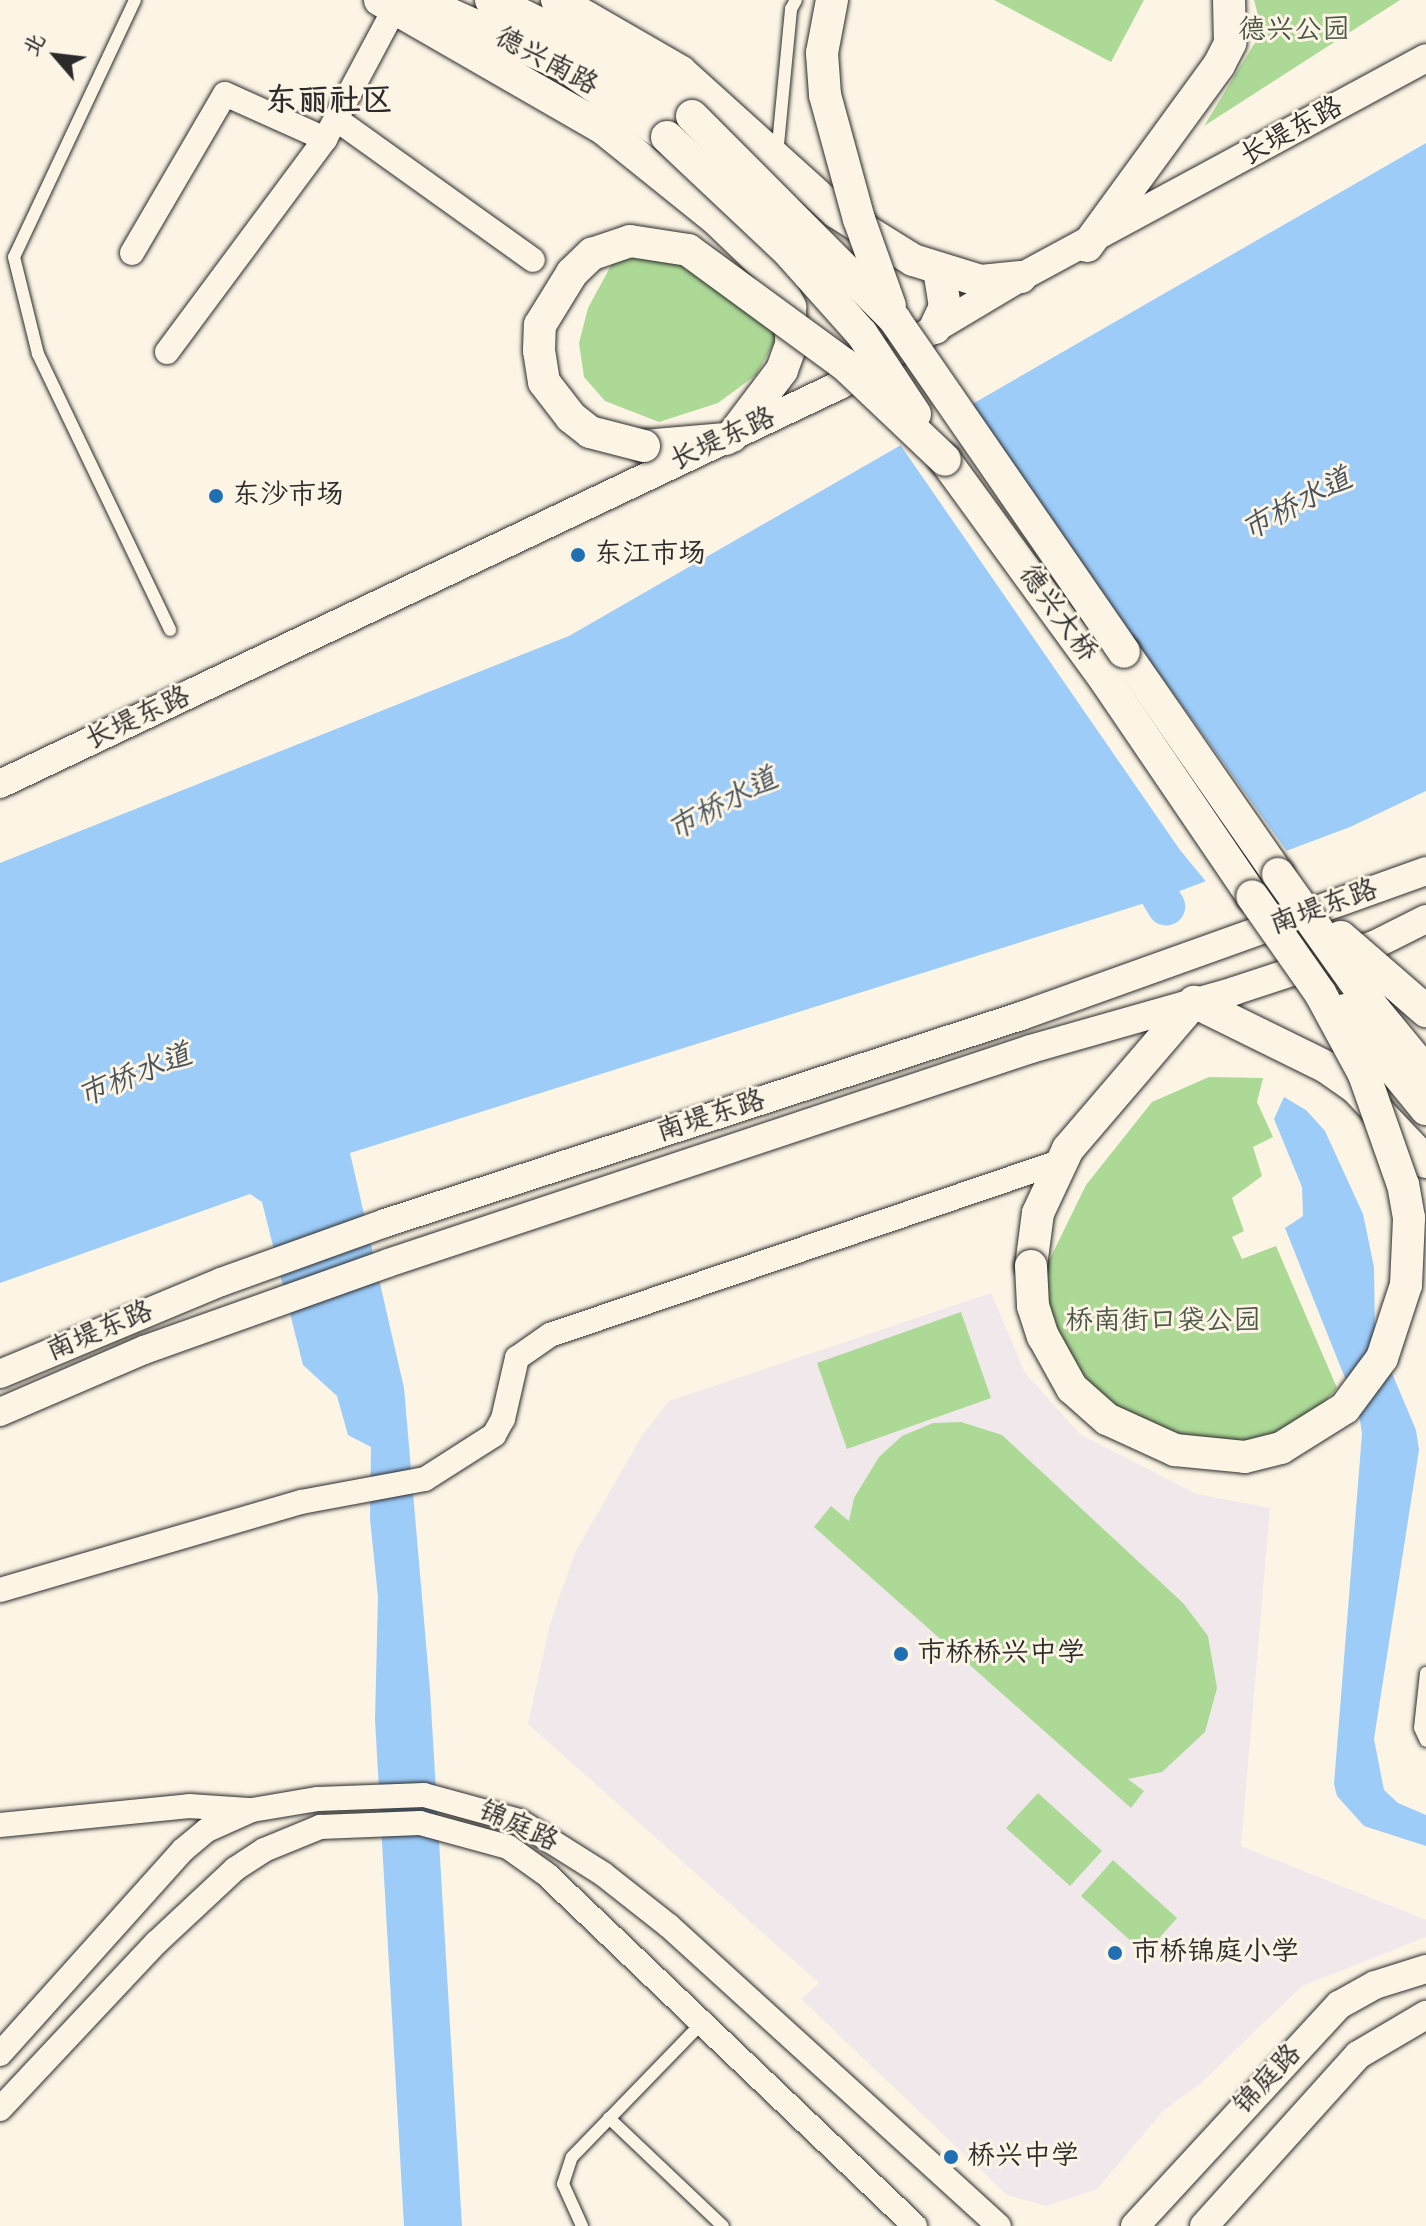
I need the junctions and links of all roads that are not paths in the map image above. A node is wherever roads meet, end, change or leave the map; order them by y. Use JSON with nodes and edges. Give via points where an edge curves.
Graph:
{"nodes":[{"id":1,"x":135,"y":0,"type":"edge"},
{"id":2,"x":491,"y":0,"type":"edge"},
{"id":3,"x":557,"y":0,"type":"edge"},
{"id":4,"x":602,"y":0,"type":"edge"},
{"id":5,"x":796,"y":0,"type":"edge"},
{"id":6,"x":832,"y":0,"type":"edge"},
{"id":7,"x":1229,"y":0,"type":"edge"},
{"id":8,"x":397,"y":3,"type":"edge"},
{"id":9,"x":615,"y":31,"type":"junction"},
{"id":10,"x":1426,"y":58,"type":"edge"},
{"id":11,"x":692,"y":116,"type":"joint"},
{"id":12,"x":330,"y":129,"type":"junction"},
{"id":13,"x":667,"y":137,"type":"joint"},
{"id":14,"x":777,"y":158,"type":"junction"},
{"id":15,"x":832,"y":209,"type":"junction"},
{"id":16,"x":1087,"y":246,"type":"junction"},
{"id":17,"x":132,"y":253,"type":"dead end"},
{"id":18,"x":533,"y":260,"type":"dead end"},
{"id":19,"x":939,"y":269,"type":"junction"},
{"id":20,"x":774,"y":275,"type":"junction"},
{"id":21,"x":1021,"y":277,"type":"junction"},
{"id":22,"x":895,"y":320,"type":"junction"},
{"id":23,"x":935,"y":328,"type":"junction"},
{"id":24,"x":167,"y":352,"type":"dead end"},
{"id":25,"x":729,"y":438,"type":"junction"},
{"id":26,"x":945,"y":460,"type":"junction"},
{"id":27,"x":170,"y":630,"type":"dead end"},
{"id":28,"x":0,"y":784,"type":"edge"},
{"id":29,"x":1426,"y":871,"type":"edge"},
{"id":30,"x":1278,"y":874,"type":"junction"},
{"id":31,"x":1252,"y":896,"type":"junction"},
{"id":32,"x":1426,"y":919,"type":"edge"},
{"id":33,"x":1194,"y":1002,"type":"junction"},
{"id":34,"x":1426,"y":1011,"type":"edge"},
{"id":35,"x":1426,"y":1072,"type":"edge"},
{"id":36,"x":1426,"y":1109,"type":"edge"},
{"id":37,"x":1062,"y":1161,"type":"junction"},
{"id":38,"x":1426,"y":1162,"type":"edge"},
{"id":39,"x":0,"y":1374,"type":"edge"},
{"id":40,"x":0,"y":1412,"type":"edge"},
{"id":41,"x":0,"y":1590,"type":"edge"},
{"id":42,"x":1426,"y":1673,"type":"edge"},
{"id":43,"x":1426,"y":1741,"type":"edge"},
{"id":44,"x":252,"y":1810,"type":"junction"},
{"id":45,"x":0,"y":1825,"type":"edge"},
{"id":46,"x":1426,"y":1969,"type":"edge"},
{"id":47,"x":1426,"y":2015,"type":"edge"},
{"id":48,"x":703,"y":2022,"type":"junction"},
{"id":49,"x":0,"y":2054,"type":"edge"},
{"id":50,"x":0,"y":2109,"type":"edge"},
{"id":51,"x":609,"y":2118,"type":"junction"},
{"id":52,"x":582,"y":2226,"type":"edge"},
{"id":53,"x":723,"y":2226,"type":"edge"},
{"id":54,"x":915,"y":2226,"type":"edge"},
{"id":55,"x":999,"y":2226,"type":"edge"},
{"id":56,"x":1135,"y":2226,"type":"edge"},
{"id":57,"x":1204,"y":2226,"type":"edge"}],
"edges":[{"from":1,"to":27,"type":"lane","via":[[14,257],[38,354]]},
{"from":2,"to":11,"type":"main road","name":"德兴南路","via":[[574,39]]},
{"from":3,"to":9,"type":"main road"},
{"from":4,"to":9,"type":"main road"},
{"from":5,"to":14,"type":"lane"},
{"from":6,"to":22,"type":"main road","bridge":true,"via":[[822,53],[825,95],[859,219]]},
{"from":7,"to":16,"type":"main road","via":[[1230,43],[1165,144]]},
{"from":8,"to":12,"type":"street"},
{"from":8,"to":13,"type":"main road","name":"德兴南路","via":[[564,65]]},
{"from":8,"to":20,"type":"main road","via":[[604,129],[716,219]]},
{"from":9,"to":14,"type":"main road","via":[[681,72]]},
{"from":10,"to":16,"type":"street","name":"长堤东路"},
{"from":11,"to":22,"type":"main road","name":"德兴大桥","bridge":true,"via":[[837,256]]},
{"from":12,"to":17,"type":"street","via":[[225,94]]},
{"from":12,"to":18,"type":"street"},
{"from":12,"to":24,"type":"street"},
{"from":13,"to":26,"type":"main road","name":"德兴大桥","bridge":true,"via":[[788,251],[862,334]]},
{"from":14,"to":15,"type":"main road"},
{"from":15,"to":19,"type":"main road","via":[[913,260]]},
{"from":15,"to":20,"type":"main road","via":[[840,247],[822,281],[796,285]]},
{"from":16,"to":21,"type":"street","name":"长堤东路"},
{"from":19,"to":21,"type":"main road","via":[[981,281]]},
{"from":19,"to":23,"type":"main road","via":[[945,307]]},
{"from":20,"to":25,"type":"main road","via":[[790,307],[791,345],[782,370]]},
{"from":21,"to":23,"type":"street","name":"长堤东路"},
{"from":22,"to":30,"type":"main road","name":"德兴大桥","bridge":true},
{"from":23,"to":25,"type":"street","name":"长堤东路","via":[[840,385]]},
{"from":25,"to":26,"type":"main road","bridge":true,"via":[[644,446],[590,432],[544,382],[540,325],[572,273],[592,254],[630,241],[688,250],[844,364]]},
{"from":25,"to":28,"type":"street","name":"长堤东路"},
{"from":26,"to":31,"type":"main road","name":"德兴大桥","via":[[1106,681]]},
{"from":29,"to":39,"type":"street","name":"南堤东路","via":[[1021,1016],[385,1223],[221,1282]]},
{"from":30,"to":34,"type":"main road","bridge":true,"via":[[1376,972]]},
{"from":30,"to":35,"type":"main road","name":"德兴大桥","bridge":true},
{"from":31,"to":36,"type":"main road","name":"德兴大桥","bridge":true},
{"from":31,"to":37,"type":"main road","bridge":true,"via":[[1320,993],[1364,1074],[1403,1185],[1409,1218],[1406,1285],[1382,1358],[1345,1408],[1281,1448],[1245,1457],[1175,1450],[1107,1419],[1072,1388],[1033,1306],[1031,1266],[1038,1213]]},
{"from":32,"to":33,"type":"street","name":"南堤东路","via":[[1374,945]]},
{"from":33,"to":37,"type":"main road","via":[[1100,1107]]},
{"from":33,"to":38,"type":"main road","via":[[1326,1067],[1356,1088]]},
{"from":33,"to":40,"type":"street","name":"南堤东路","via":[[1031,1049],[388,1263],[240,1315]]},
{"from":37,"to":41,"type":"street","via":[[550,1335],[517,1358],[503,1419],[494,1435],[425,1479],[301,1502]]},
{"from":42,"to":43,"type":"lane","via":[[1420,1728]]},
{"from":44,"to":45,"type":"street","via":[[189,1806]]},
{"from":44,"to":49,"type":"street","name":"锦庭路","via":[[207,1830],[183,1850]]},
{"from":44,"to":55,"type":"street","name":"锦庭路","via":[[362,1796],[449,1800],[519,1821],[558,1841],[669,1926]]},
{"from":46,"to":56,"type":"street","name":"锦庭路","via":[[1375,1985],[1339,2005]]},
{"from":47,"to":57,"type":"street","name":"锦庭路","via":[[1358,2055]]},
{"from":48,"to":50,"type":"street","name":"锦庭路","via":[[546,1874],[508,1847],[446,1827],[320,1827],[264,1850],[235,1869],[157,1942]]},
{"from":48,"to":51,"type":"lane"},
{"from":48,"to":54,"type":"street","name":"锦庭路"},
{"from":51,"to":52,"type":"lane","via":[[565,2171],[567,2199]]},
{"from":51,"to":53,"type":"lane"}]}
